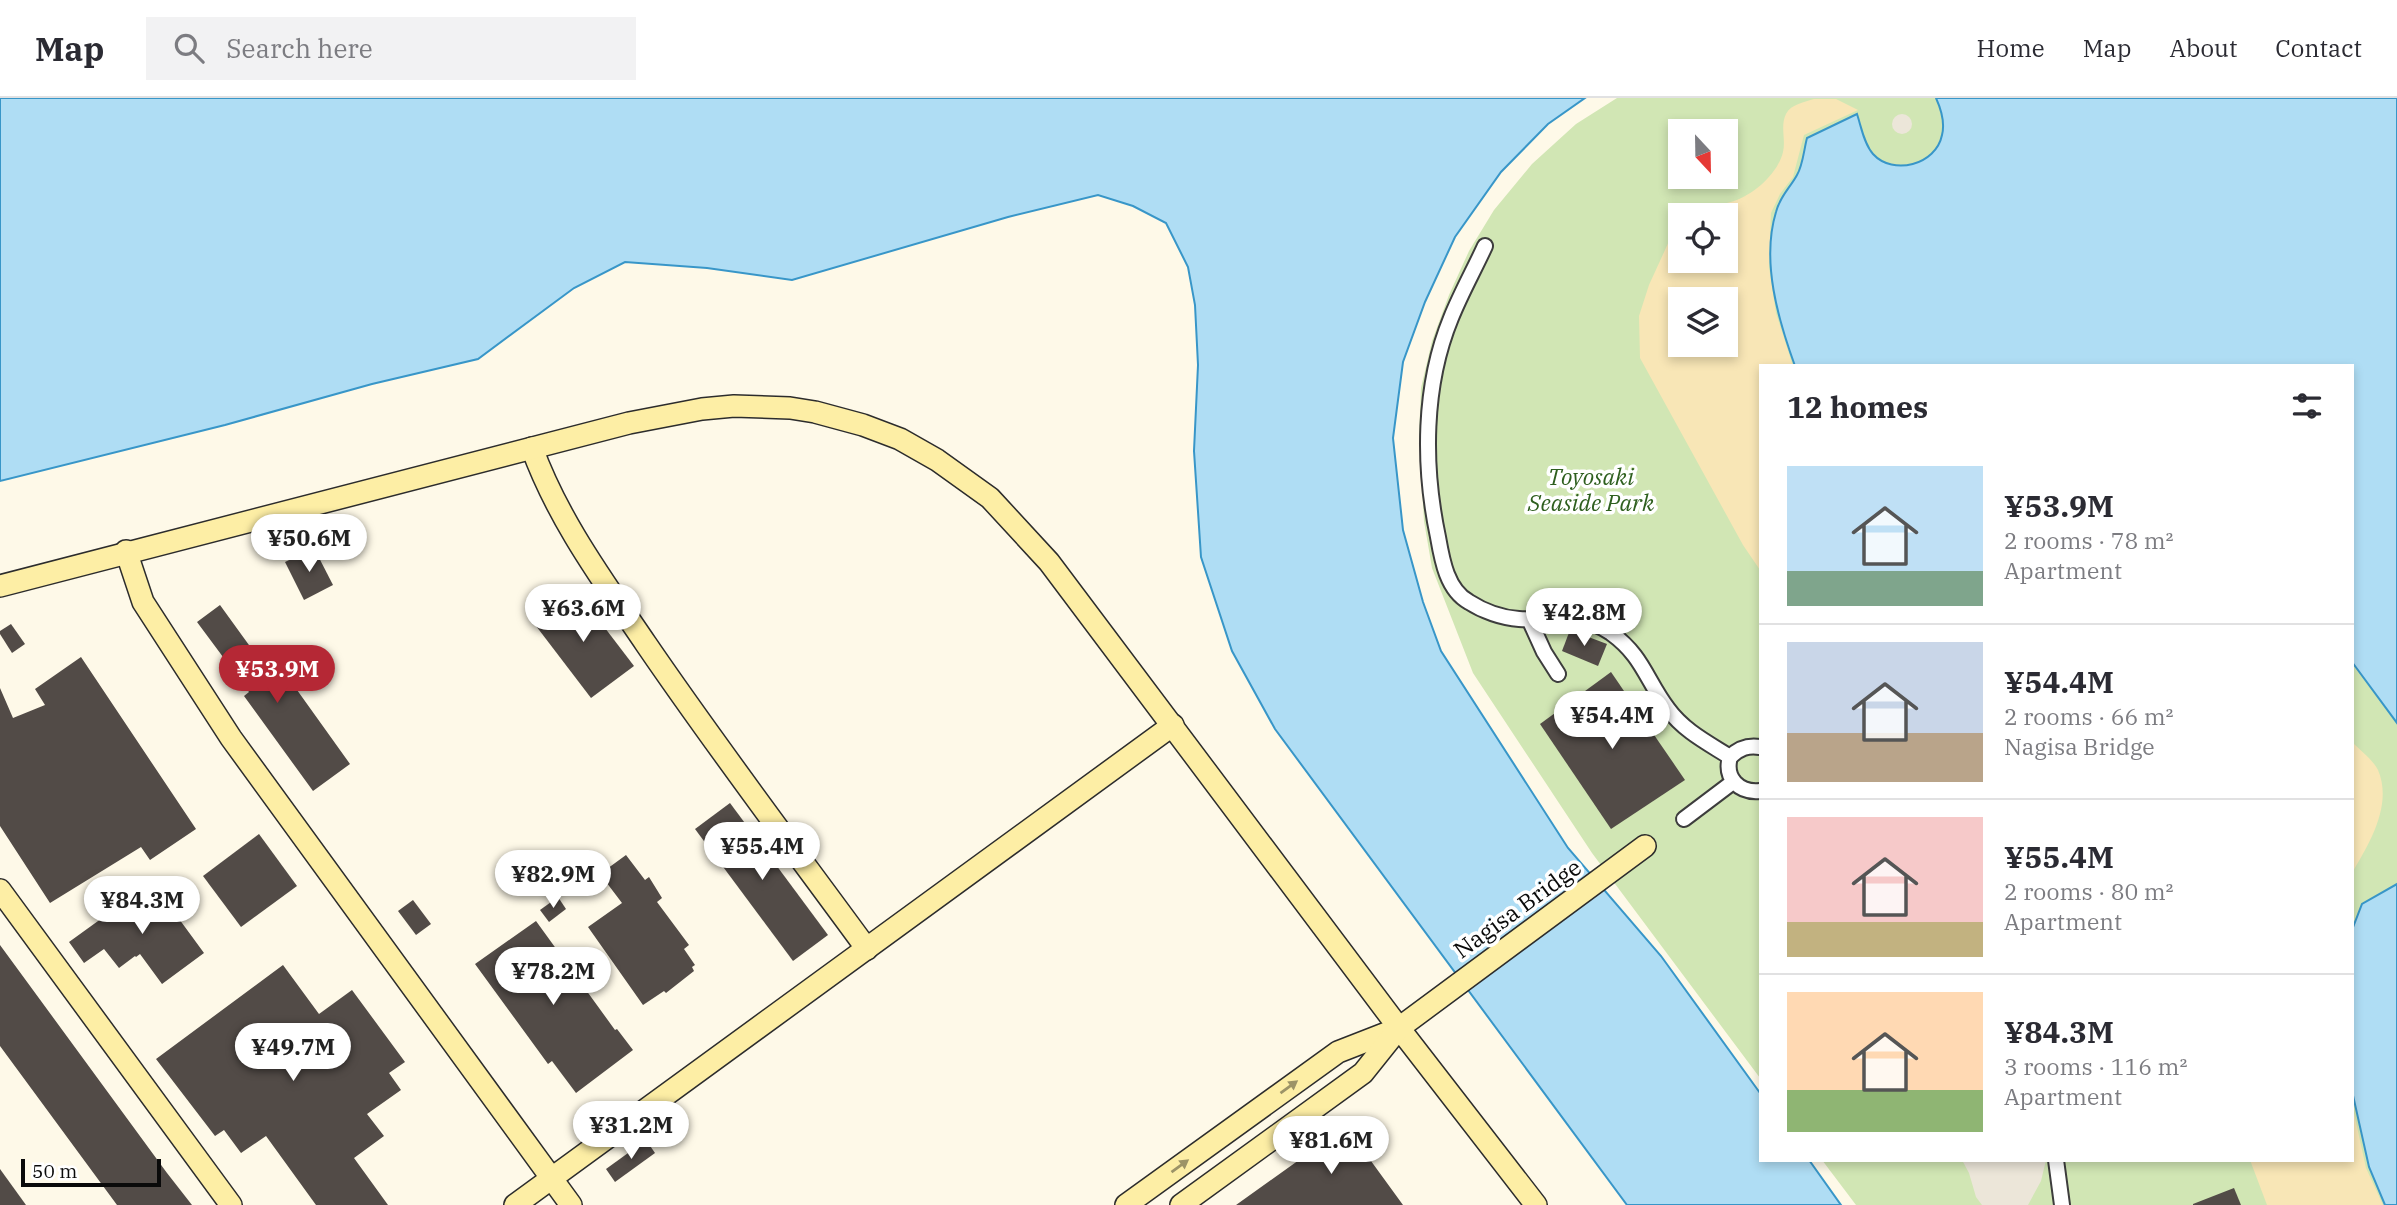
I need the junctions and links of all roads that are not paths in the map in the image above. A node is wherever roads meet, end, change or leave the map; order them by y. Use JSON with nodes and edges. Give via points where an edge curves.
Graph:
{"nodes":[{"id":1,"x":1485,"y":246,"type":"dead end"},
{"id":2,"x":532,"y":448,"type":"junction"},
{"id":3,"x":127,"y":551,"type":"junction"},
{"id":4,"x":0,"y":586,"type":"edge"},
{"id":5,"x":1530,"y":619,"type":"junction"},
{"id":6,"x":1558,"y":674,"type":"dead end"},
{"id":7,"x":1173,"y":725,"type":"junction"},
{"id":8,"x":1759,"y":747,"type":"edge"},
{"id":9,"x":1730,"y":757,"type":"junction"},
{"id":10,"x":1733,"y":782,"type":"junction"},
{"id":11,"x":1759,"y":792,"type":"edge"},
{"id":12,"x":1684,"y":819,"type":"dead end"},
{"id":13,"x":1645,"y":846,"type":"dead end"},
{"id":14,"x":0,"y":890,"type":"edge"},
{"id":15,"x":867,"y":949,"type":"junction"},
{"id":16,"x":1399,"y":1028,"type":"junction"},
{"id":17,"x":2056,"y":1162,"type":"edge"},
{"id":18,"x":551,"y":1178,"type":"junction"},
{"id":19,"x":231,"y":1205,"type":"edge"},
{"id":20,"x":515,"y":1205,"type":"edge"},
{"id":21,"x":571,"y":1205,"type":"edge"},
{"id":22,"x":1126,"y":1205,"type":"edge"},
{"id":23,"x":1181,"y":1205,"type":"edge"},
{"id":24,"x":1536,"y":1205,"type":"edge"},
{"id":25,"x":2062,"y":1205,"type":"edge"}],
"edges":[{"from":1,"to":5,"type":"street","via":[[1440,352],[1428,453],[1433,514],[1441,556],[1459,597],[1480,608]]},
{"from":2,"to":3,"type":"street"},
{"from":2,"to":7,"type":"street","via":[[629,423],[734,406],[815,412],[900,439],[969,481],[1010,517]]},
{"from":2,"to":15,"type":"street","via":[[564,518],[629,618]]},
{"from":3,"to":4,"type":"street"},
{"from":3,"to":18,"type":"street","via":[[144,602],[231,738]]},
{"from":5,"to":6,"type":"street"},
{"from":5,"to":9,"type":"street","via":[[1572,617],[1610,633],[1629,647],[1678,721]]},
{"from":7,"to":15,"type":"street"},
{"from":7,"to":16,"type":"street"},
{"from":8,"to":9,"type":"street","via":[[1748,746]]},
{"from":9,"to":10,"type":"street"},
{"from":10,"to":11,"type":"street","via":[[1744,790]]},
{"from":10,"to":12,"type":"street"},
{"from":13,"to":16,"type":"street","name":"Nagisa Bridge"},
{"from":14,"to":19,"type":"street"},
{"from":15,"to":18,"type":"street"},
{"from":22,"to":16,"type":"street","one_way":true,"via":[[1338,1052]]},
{"from":16,"to":23,"type":"street","via":[[1363,1073]]},
{"from":16,"to":24,"type":"street"},
{"from":17,"to":25,"type":"street"},
{"from":18,"to":20,"type":"street"},
{"from":18,"to":21,"type":"street"}]}
